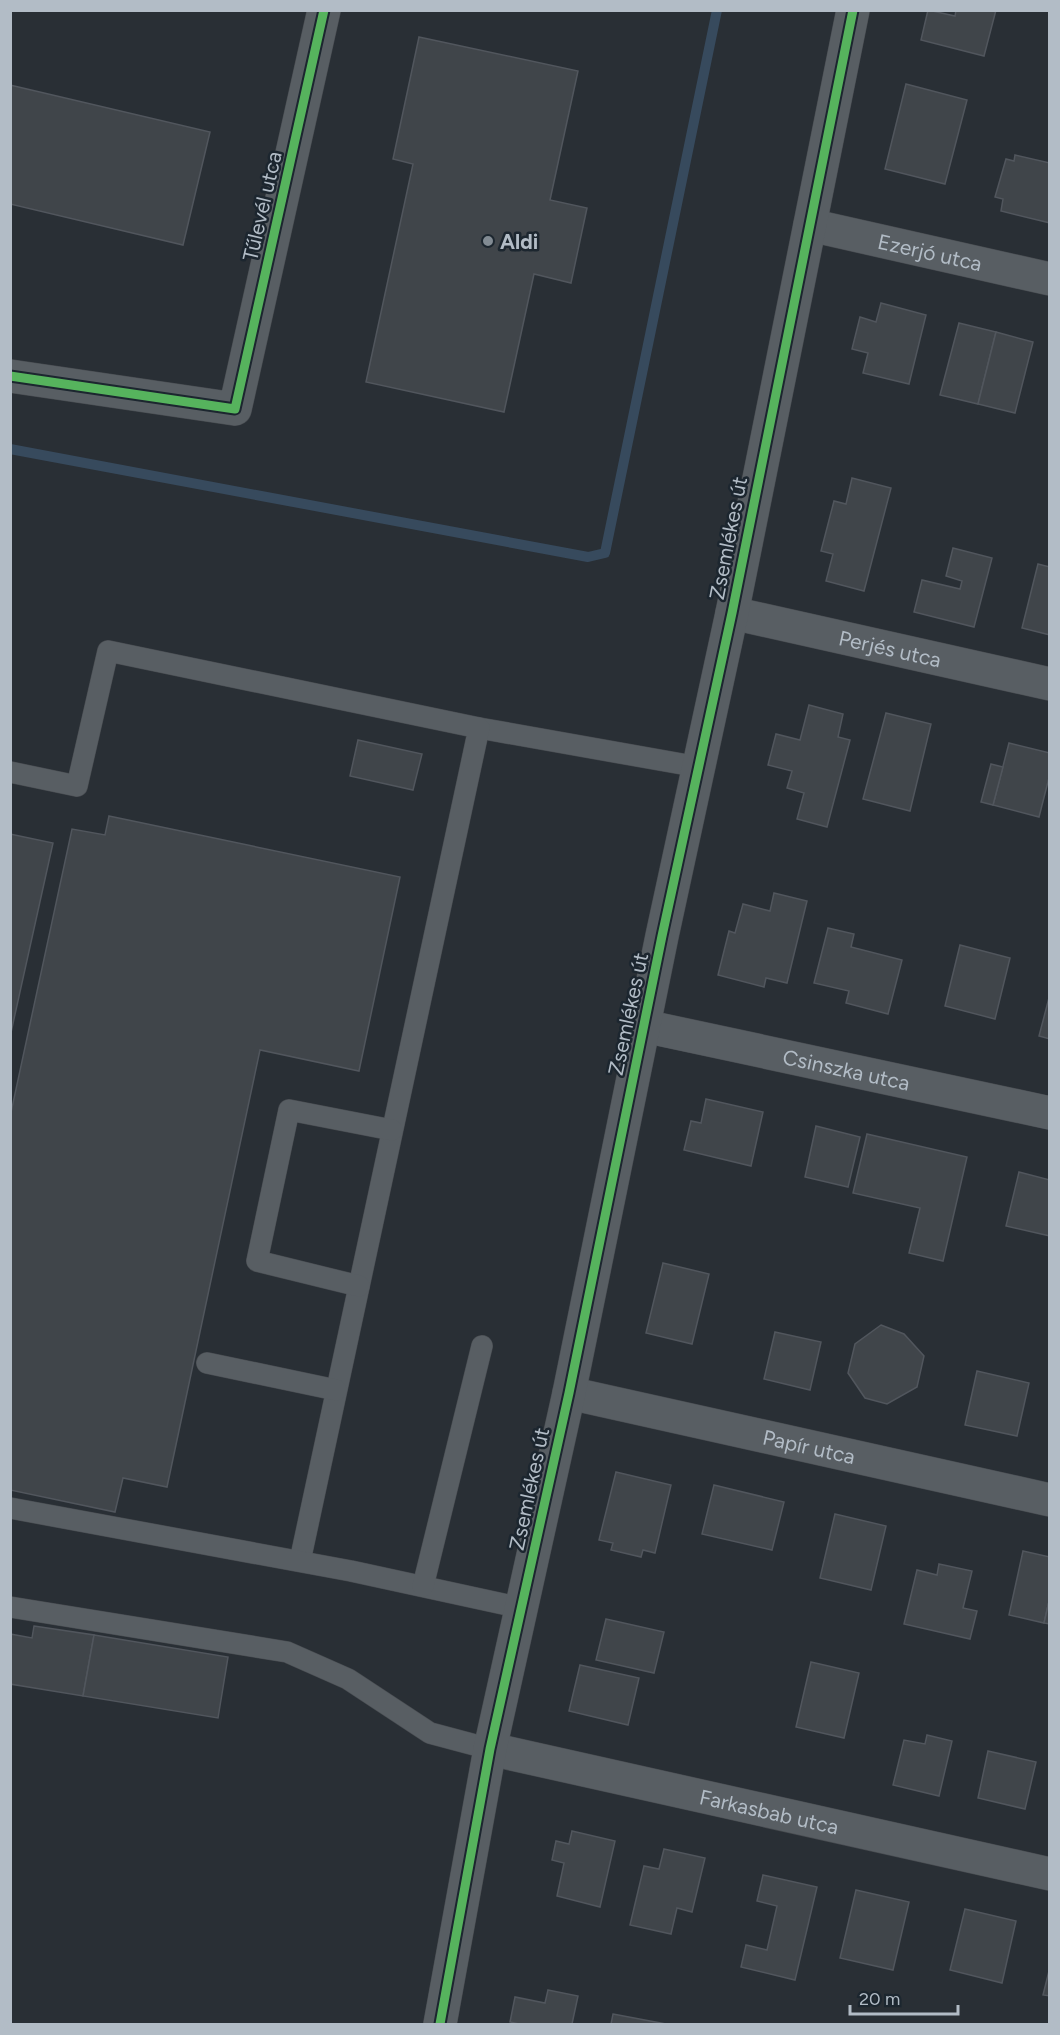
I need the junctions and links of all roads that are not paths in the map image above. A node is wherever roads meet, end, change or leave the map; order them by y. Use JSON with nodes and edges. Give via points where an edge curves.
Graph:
{"nodes":[{"id":1,"x":324,"y":10,"type":"edge"},
{"id":2,"x":853,"y":10,"type":"edge"},
{"id":3,"x":810,"y":225,"type":"junction"},
{"id":4,"x":1050,"y":279,"type":"edge"},
{"id":5,"x":10,"y":376,"type":"edge"},
{"id":6,"x":732,"y":613,"type":"junction"},
{"id":7,"x":1050,"y":684,"type":"edge"},
{"id":8,"x":479,"y":728,"type":"junction"},
{"id":9,"x":699,"y":767,"type":"junction"},
{"id":10,"x":10,"y":772,"type":"edge"},
{"id":11,"x":644,"y":1026,"type":"junction"},
{"id":12,"x":1050,"y":1113,"type":"edge"},
{"id":13,"x":392,"y":1130,"type":"junction"},
{"id":14,"x":359,"y":1286,"type":"junction"},
{"id":15,"x":482,"y":1346,"type":"dead end"},
{"id":16,"x":207,"y":1363,"type":"dead end"},
{"id":17,"x":336,"y":1390,"type":"junction"},
{"id":18,"x":569,"y":1393,"type":"junction"},
{"id":19,"x":1050,"y":1500,"type":"edge"},
{"id":20,"x":10,"y":1508,"type":"edge"},
{"id":21,"x":300,"y":1562,"type":"junction"},
{"id":22,"x":423,"y":1586,"type":"junction"},
{"id":23,"x":10,"y":1607,"type":"edge"},
{"id":24,"x":522,"y":1608,"type":"junction"},
{"id":25,"x":490,"y":1749,"type":"junction"},
{"id":26,"x":1050,"y":1874,"type":"edge"},
{"id":27,"x":440,"y":2025,"type":"edge"}],
"edges":[{"from":1,"to":5,"type":"street","name":"Tűlevél utca","via":[[235,409]]},
{"from":2,"to":3,"type":"street","name":"Zsemlékes út"},
{"from":3,"to":4,"type":"street","name":"Ezerjó utca"},
{"from":3,"to":6,"type":"street","name":"Zsemlékes út"},
{"from":6,"to":7,"type":"street","name":"Perjés utca"},
{"from":6,"to":9,"type":"street","name":"Zsemlékes út"},
{"from":8,"to":9,"type":"lane"},
{"from":8,"to":10,"type":"lane","via":[[108,651],[77,786]]},
{"from":8,"to":13,"type":"lane"},
{"from":9,"to":11,"type":"street","name":"Zsemlékes út"},
{"from":11,"to":12,"type":"street","name":"Csinszka utca"},
{"from":11,"to":18,"type":"street","name":"Zsemlékes út"},
{"from":13,"to":14,"type":"lane"},
{"from":13,"to":14,"type":"lane","via":[[289,1110],[257,1261]]},
{"from":14,"to":17,"type":"lane"},
{"from":15,"to":22,"type":"lane"},
{"from":16,"to":17,"type":"lane"},
{"from":17,"to":21,"type":"lane"},
{"from":18,"to":19,"type":"street","name":"Papír utca"},
{"from":18,"to":24,"type":"street","name":"Zsemlékes út"},
{"from":20,"to":21,"type":"lane"},
{"from":21,"to":22,"type":"lane"},
{"from":22,"to":24,"type":"lane"},
{"from":23,"to":25,"type":"lane","via":[[287,1652],[348,1679],[430,1733]]},
{"from":24,"to":25,"type":"street","name":"Zsemlékes út"},
{"from":25,"to":26,"type":"street","name":"Farkasbab utca"},
{"from":25,"to":27,"type":"street","name":"Zsemlékes út"}]}
